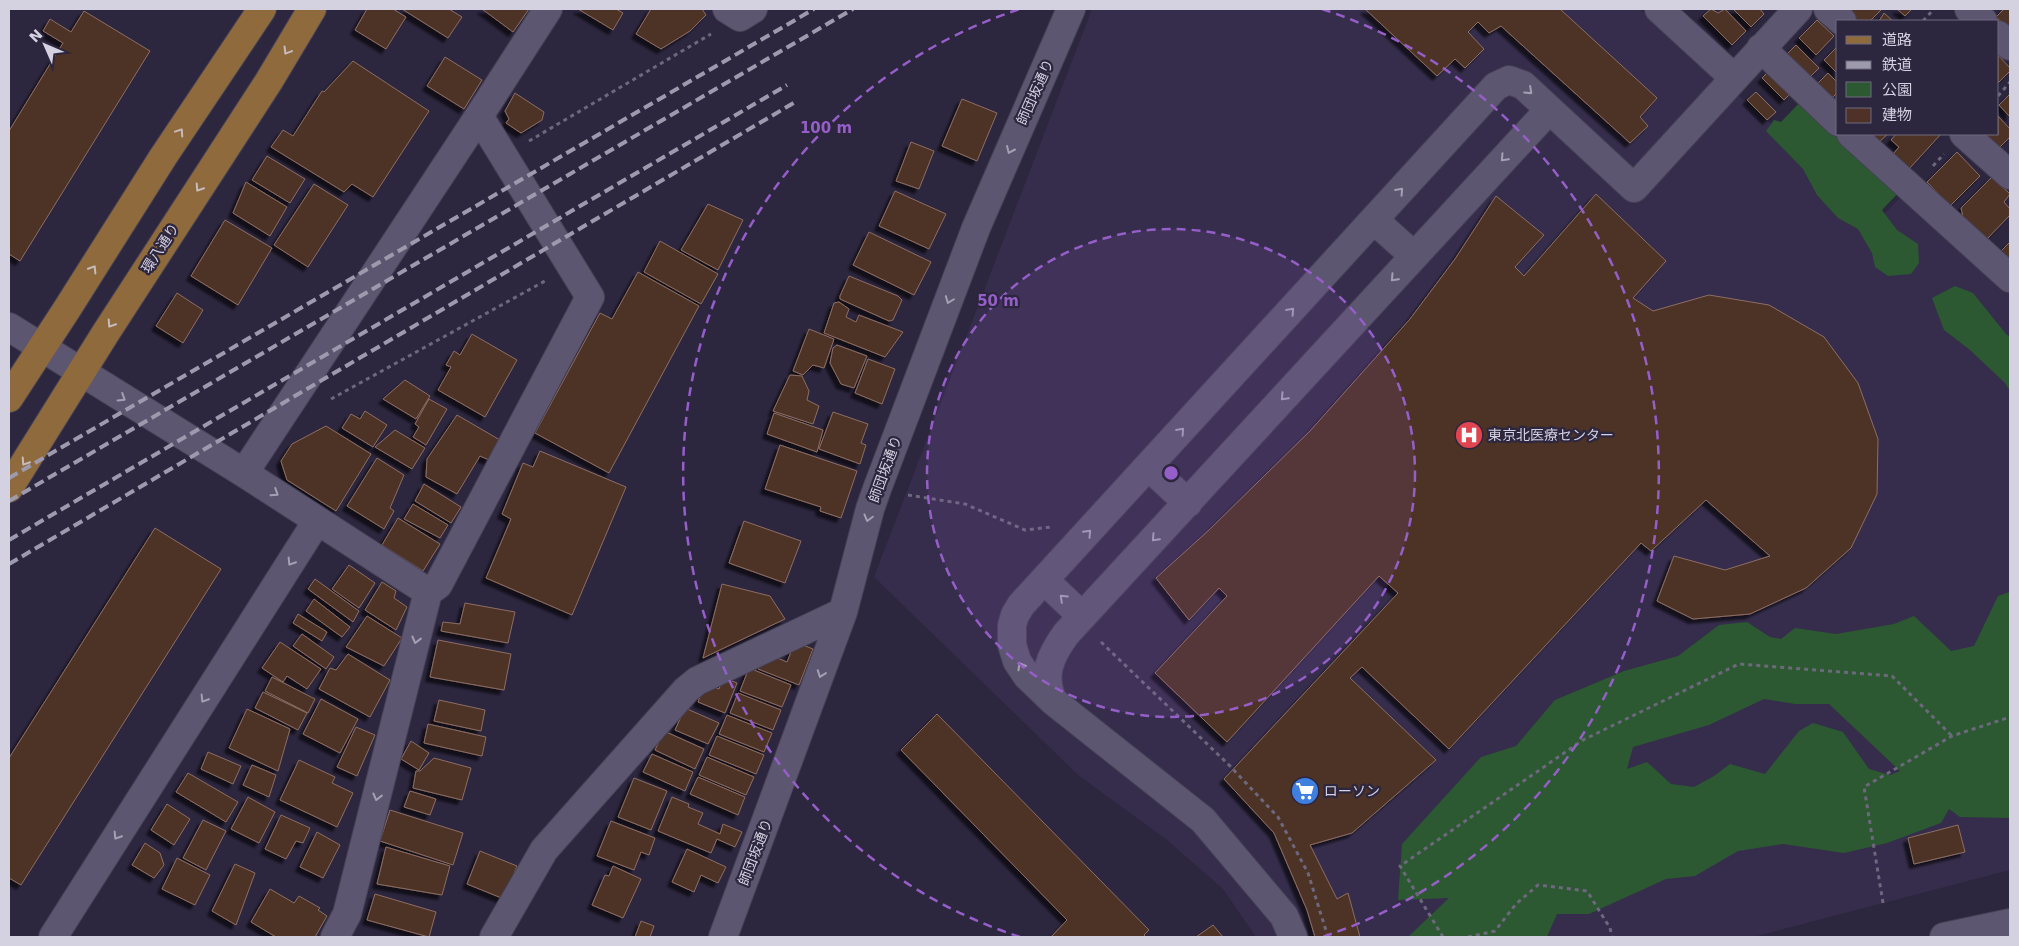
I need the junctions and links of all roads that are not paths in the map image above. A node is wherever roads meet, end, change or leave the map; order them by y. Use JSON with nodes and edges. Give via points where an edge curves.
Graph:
{"nodes":[{"id":1,"x":262,"y":9,"type":"edge"},
{"id":2,"x":312,"y":9,"type":"edge"},
{"id":3,"x":548,"y":9,"type":"edge"},
{"id":4,"x":1071,"y":9,"type":"edge"},
{"id":5,"x":1659,"y":9,"type":"edge"},
{"id":6,"x":1798,"y":9,"type":"edge"},
{"id":7,"x":1828,"y":9,"type":"edge"},
{"id":8,"x":1969,"y":9,"type":"edge"},
{"id":9,"x":1841,"y":20,"type":"edge"},
{"id":10,"x":1982,"y":20,"type":"edge"},
{"id":11,"x":1999,"y":36,"type":"edge"},
{"id":12,"x":2010,"y":46,"type":"edge"},
{"id":13,"x":1761,"y":48,"type":"junction"},
{"id":14,"x":1733,"y":78,"type":"junction"},
{"id":15,"x":1549,"y":110,"type":"junction"},
{"id":16,"x":479,"y":116,"type":"junction"},
{"id":17,"x":1836,"y":120,"type":"edge"},
{"id":18,"x":1852,"y":135,"type":"edge"},
{"id":19,"x":1957,"y":141,"type":"edge"},
{"id":20,"x":2010,"y":176,"type":"edge"},
{"id":21,"x":1374,"y":220,"type":"junction"},
{"id":22,"x":1414,"y":256,"type":"junction"},
{"id":23,"x":2010,"y":278,"type":"edge"},
{"id":24,"x":9,"y":327,"type":"edge"},
{"id":25,"x":41,"y":347,"type":"junction"},
{"id":26,"x":81,"y":372,"type":"junction"},
{"id":27,"x":9,"y":398,"type":"edge"},
{"id":28,"x":1149,"y":467,"type":"junction"},
{"id":29,"x":244,"y":473,"type":"junction"},
{"id":30,"x":9,"y":488,"type":"edge"},
{"id":31,"x":1188,"y":502,"type":"junction"},
{"id":32,"x":317,"y":521,"type":"junction"},
{"id":33,"x":1044,"y":580,"type":"junction"},
{"id":34,"x":428,"y":592,"type":"junction"},
{"id":35,"x":843,"y":612,"type":"junction"},
{"id":36,"x":1082,"y":616,"type":"junction"},
{"id":37,"x":1053,"y":701,"type":"junction"},
{"id":38,"x":2010,"y":923,"type":"edge"},
{"id":39,"x":61,"y":934,"type":"edge"},
{"id":40,"x":335,"y":937,"type":"edge"},
{"id":41,"x":494,"y":937,"type":"edge"},
{"id":42,"x":723,"y":937,"type":"edge"},
{"id":43,"x":1293,"y":937,"type":"edge"},
{"id":44,"x":1944,"y":937,"type":"edge"}],
"edges":[{"from":25,"to":1,"type":"main road","one_way":true},
{"from":2,"to":26,"type":"main road","name":"環八通り","one_way":true},
{"from":3,"to":16,"type":"street"},
{"from":4,"to":35,"type":"street","name":"師団坂通り","one_way":true,"via":[[976,228],[870,509]]},
{"from":5,"to":14,"type":"street"},
{"from":6,"to":13,"type":"street"},
{"from":7,"to":9,"type":"street"},
{"from":8,"to":10,"type":"street"},
{"from":11,"to":12,"type":"street"},
{"from":13,"to":14,"type":"street"},
{"from":13,"to":17,"type":"street"},
{"from":14,"to":15,"type":"street","via":[[1634,188]]},
{"from":21,"to":15,"type":"street","one_way":true,"via":[[1502,82],[1509,80],[1523,85]]},
{"from":15,"to":22,"type":"street","one_way":true},
{"from":16,"to":29,"type":"street"},
{"from":16,"to":34,"type":"street","via":[[590,297],[438,585]]},
{"from":18,"to":23,"type":"street"},
{"from":19,"to":20,"type":"street"},
{"from":21,"to":22,"type":"street"},
{"from":28,"to":21,"type":"street","one_way":true},
{"from":22,"to":31,"type":"street","one_way":true},
{"from":24,"to":25,"type":"street"},
{"from":25,"to":26,"type":"street"},
{"from":25,"to":27,"type":"main road"},
{"from":26,"to":29,"type":"street","one_way":true},
{"from":26,"to":30,"type":"main road","name":"環八通り","one_way":true},
{"from":28,"to":31,"type":"street"},
{"from":33,"to":28,"type":"street","one_way":true},
{"from":29,"to":32,"type":"street","one_way":true},
{"from":31,"to":36,"type":"street","one_way":true},
{"from":32,"to":34,"type":"street"},
{"from":32,"to":39,"type":"street","one_way":true},
{"from":36,"to":33,"type":"street","one_way":true},
{"from":37,"to":33,"type":"street","one_way":true,"via":[[1021,668],[1012,645],[1015,615]]},
{"from":34,"to":40,"type":"street","one_way":true,"via":[[347,914]]},
{"from":35,"to":41,"type":"street","via":[[697,681],[686,690],[544,850]]},
{"from":35,"to":42,"type":"street","name":"師団坂通り","one_way":true},
{"from":36,"to":37,"type":"street","via":[[1057,647],[1048,666],[1047,683]]},
{"from":37,"to":43,"type":"street","via":[[1203,820],[1284,916]]},
{"from":38,"to":44,"type":"street"}]}
